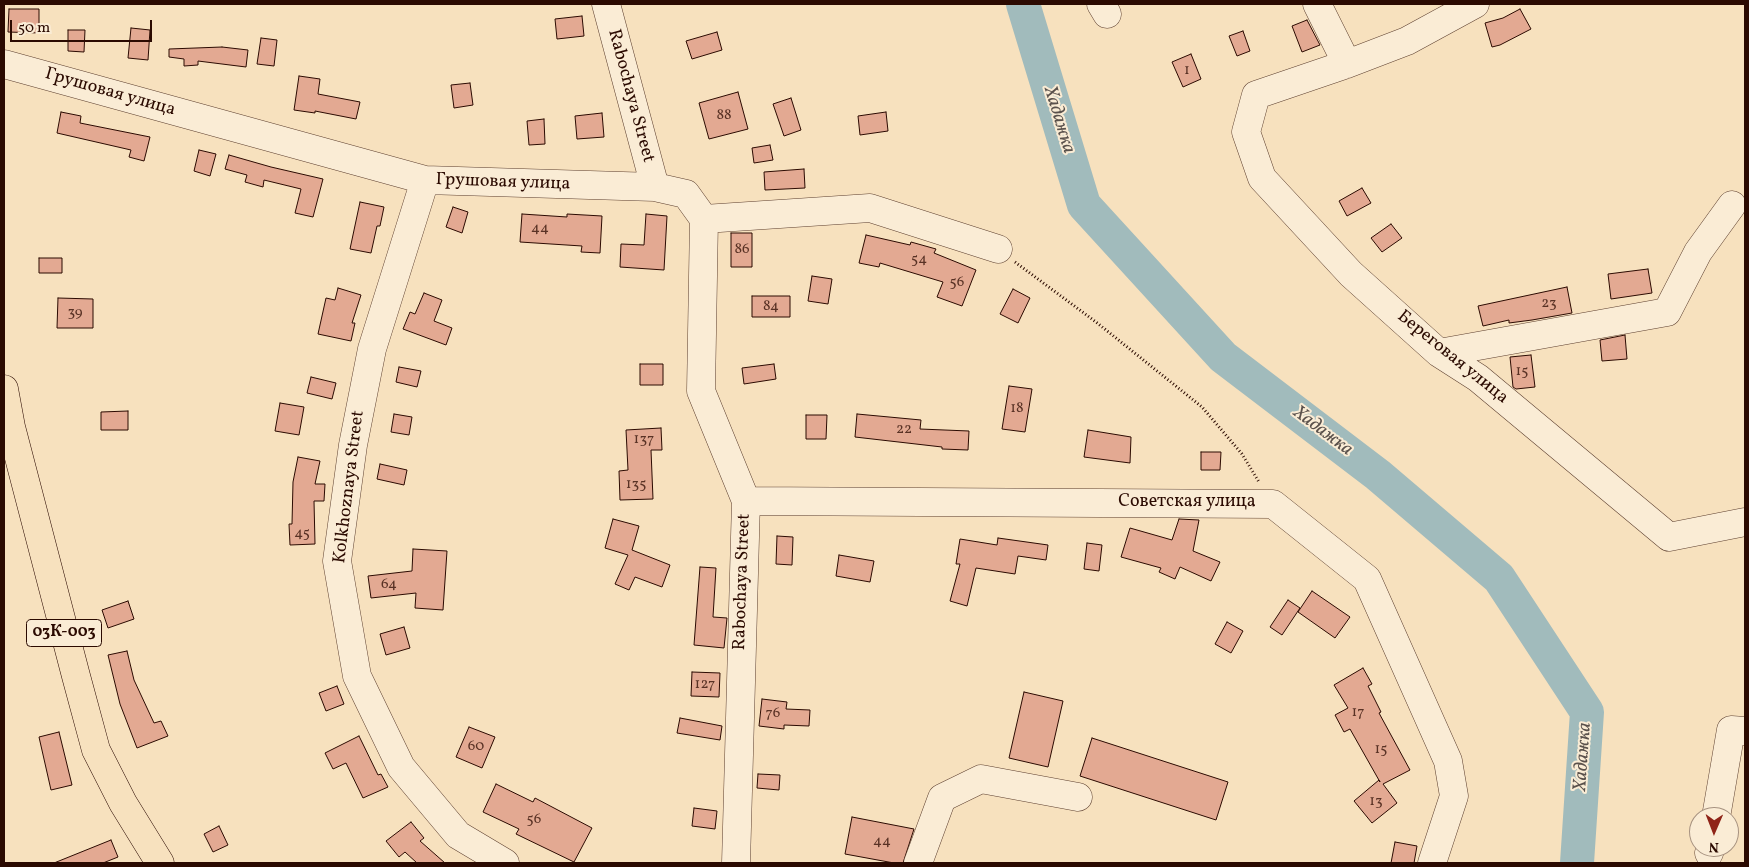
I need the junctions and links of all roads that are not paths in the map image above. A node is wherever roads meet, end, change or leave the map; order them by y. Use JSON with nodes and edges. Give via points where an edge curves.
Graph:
{"nodes":[{"id":1,"x":606,"y":4,"type":"edge"},
{"id":2,"x":1317,"y":4,"type":"edge"},
{"id":3,"x":1475,"y":4,"type":"edge"},
{"id":4,"x":4,"y":64,"type":"edge"},
{"id":5,"x":1347,"y":64,"type":"junction"},
{"id":6,"x":425,"y":180,"type":"junction"},
{"id":7,"x":655,"y":188,"type":"junction"},
{"id":8,"x":1732,"y":205,"type":"dead end"},
{"id":9,"x":704,"y":218,"type":"junction"},
{"id":10,"x":998,"y":250,"type":"road end"},
{"id":11,"x":1439,"y":353,"type":"junction"},
{"id":12,"x":4,"y":389,"type":"edge"},
{"id":13,"x":746,"y":501,"type":"junction"},
{"id":14,"x":1745,"y":522,"type":"edge"},
{"id":15,"x":1738,"y":730,"type":"edge"},
{"id":16,"x":1078,"y":797,"type":"dead end"},
{"id":17,"x":1719,"y":807,"type":"edge"},
{"id":18,"x":160,"y":863,"type":"edge"},
{"id":19,"x":505,"y":863,"type":"edge"},
{"id":20,"x":736,"y":863,"type":"edge"},
{"id":21,"x":918,"y":863,"type":"edge"},
{"id":22,"x":1432,"y":863,"type":"edge"}],
"edges":[{"from":1,"to":7,"type":"street","name":"Rabochaya Street"},
{"from":2,"to":5,"type":"street"},
{"from":3,"to":5,"type":"street","via":[[1407,41]]},
{"from":4,"to":6,"type":"street","name":"Грушовая улица"},
{"from":5,"to":11,"type":"street","name":"Береговая улица","via":[[1256,95],[1246,132],[1262,178],[1351,274]]},
{"from":6,"to":7,"type":"street","name":"Грушовая улица"},
{"from":6,"to":19,"type":"street","name":"Kolkhoznaya Street","via":[[372,349],[353,445],[338,561],[357,676],[401,767],[458,835]]},
{"from":7,"to":9,"type":"street","name":"Грушовая улица","via":[[686,194]]},
{"from":8,"to":11,"type":"street","via":[[1698,252],[1667,312]]},
{"from":9,"to":10,"type":"street","via":[[870,208]]},
{"from":9,"to":13,"type":"street","name":"Rabochaya Street","via":[[701,390]]},
{"from":11,"to":14,"type":"street","name":"Береговая улица","via":[[1478,378],[1669,537]]},
{"from":12,"to":18,"type":"main road","number":"03К-003","via":[[96,750],[123,804]]},
{"from":13,"to":20,"type":"street","name":"Rabochaya Street"},
{"from":13,"to":22,"type":"street","name":"Советская улица","via":[[1273,504],[1367,579],[1448,761],[1454,796]]},
{"from":15,"to":17,"type":"street"},
{"from":16,"to":21,"type":"street","via":[[981,779],[942,798]]}]}
